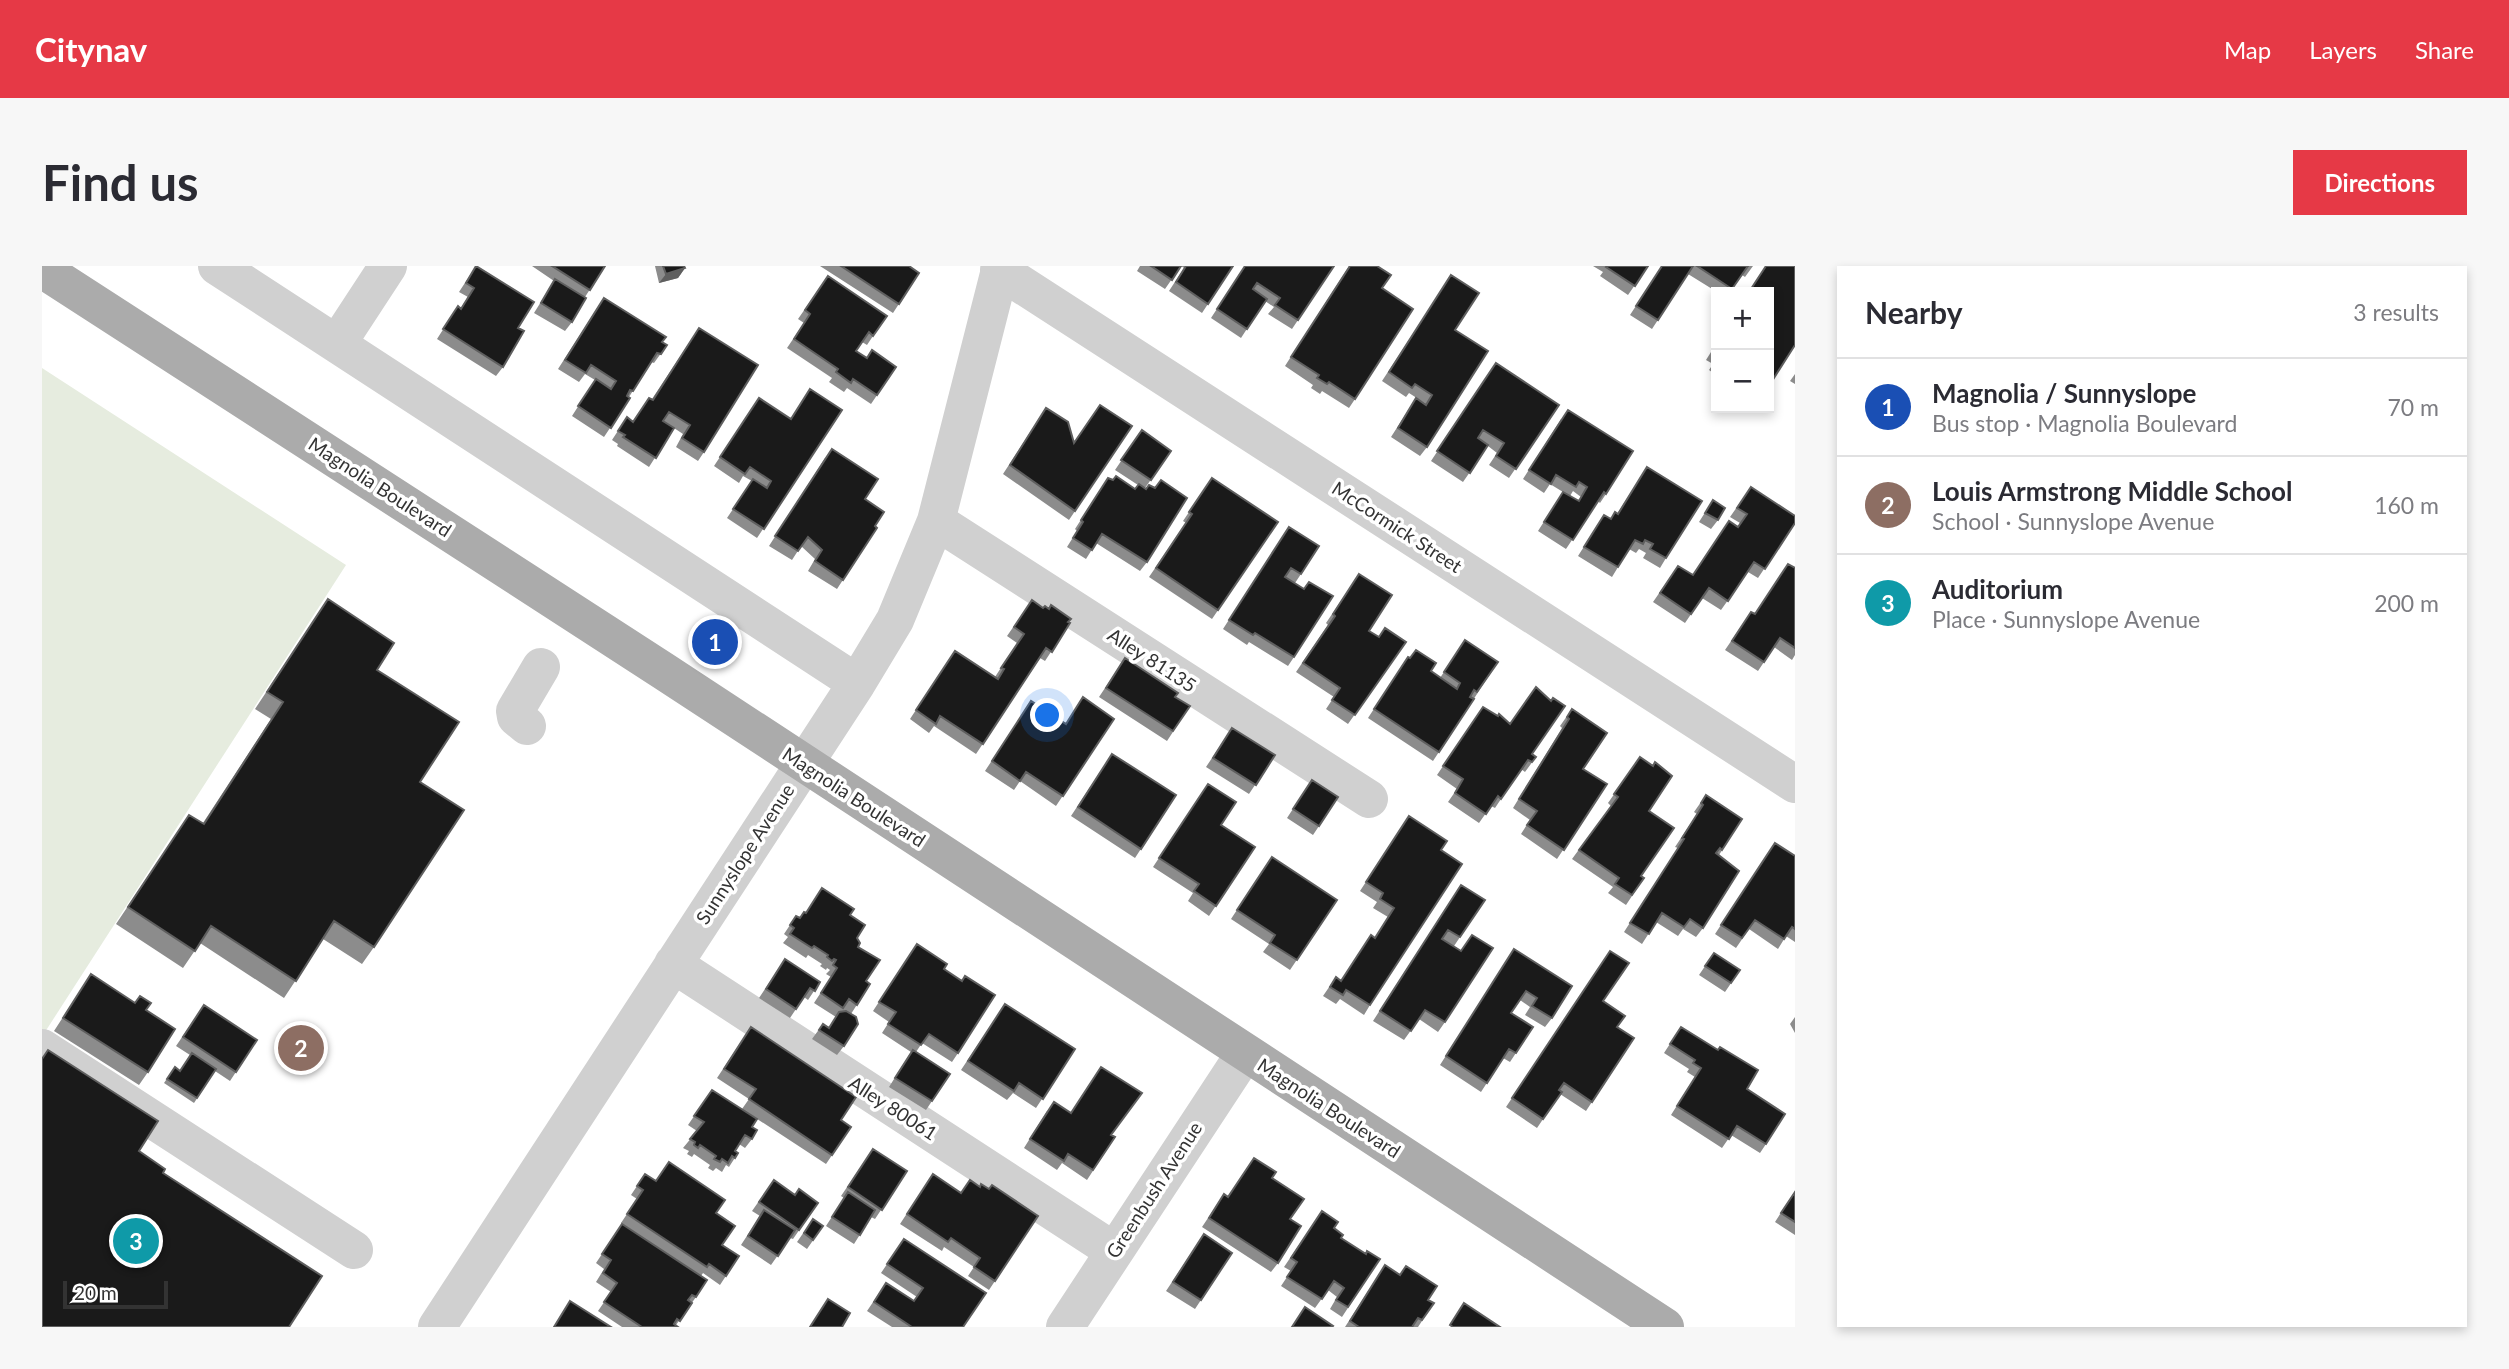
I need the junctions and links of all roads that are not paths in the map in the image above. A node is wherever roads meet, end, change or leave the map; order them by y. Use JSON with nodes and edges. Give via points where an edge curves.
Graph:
{"nodes":[{"id":1,"x":217,"y":266,"type":"edge"},
{"id":2,"x":388,"y":266,"type":"edge"},
{"id":3,"x":1000,"y":268,"type":"edge"},
{"id":4,"x":42,"y":269,"type":"edge"},
{"id":5,"x":337,"y":344,"type":"junction"},
{"id":6,"x":936,"y":521,"type":"junction"},
{"id":7,"x":541,"y":667,"type":"dead end"},
{"id":8,"x":857,"y":683,"type":"junction"},
{"id":9,"x":527,"y":726,"type":"dead end"},
{"id":10,"x":803,"y":765,"type":"junction"},
{"id":11,"x":1795,"y":784,"type":"edge"},
{"id":12,"x":1369,"y":799,"type":"dead end"},
{"id":13,"x":673,"y":964,"type":"junction"},
{"id":14,"x":42,"y":1048,"type":"edge"},
{"id":15,"x":1245,"y":1053,"type":"junction"},
{"id":16,"x":354,"y":1251,"type":"dead end"},
{"id":17,"x":1114,"y":1251,"type":"junction"},
{"id":18,"x":437,"y":1327,"type":"edge"},
{"id":19,"x":1065,"y":1327,"type":"edge"},
{"id":20,"x":1665,"y":1327,"type":"edge"}],
"edges":[{"from":1,"to":5,"type":"street"},
{"from":2,"to":5,"type":"street"},
{"from":3,"to":6,"type":"street","name":"Sunnyslope Avenue"},
{"from":3,"to":11,"type":"street","name":"McCormick Street"},
{"from":4,"to":10,"type":"main road","name":"Magnolia Boulevard"},
{"from":5,"to":8,"type":"street"},
{"from":6,"to":8,"type":"street","name":"Sunnyslope Avenue","via":[[895,620]]},
{"from":6,"to":12,"type":"street","name":"Alley 81135"},
{"from":7,"to":9,"type":"street","via":[[515,711]]},
{"from":8,"to":10,"type":"street","name":"Sunnyslope Avenue"},
{"from":10,"to":13,"type":"street","name":"Sunnyslope Avenue"},
{"from":10,"to":15,"type":"main road","name":"Magnolia Boulevard"},
{"from":13,"to":17,"type":"street","name":"Alley 80061"},
{"from":13,"to":18,"type":"street","name":"Sunnyslope Avenue"},
{"from":14,"to":16,"type":"street","via":[[289,1192]]},
{"from":15,"to":17,"type":"street","name":"Greenbush Avenue"},
{"from":15,"to":20,"type":"main road","name":"Magnolia Boulevard"},
{"from":17,"to":19,"type":"street","name":"Greenbush Avenue"}]}
